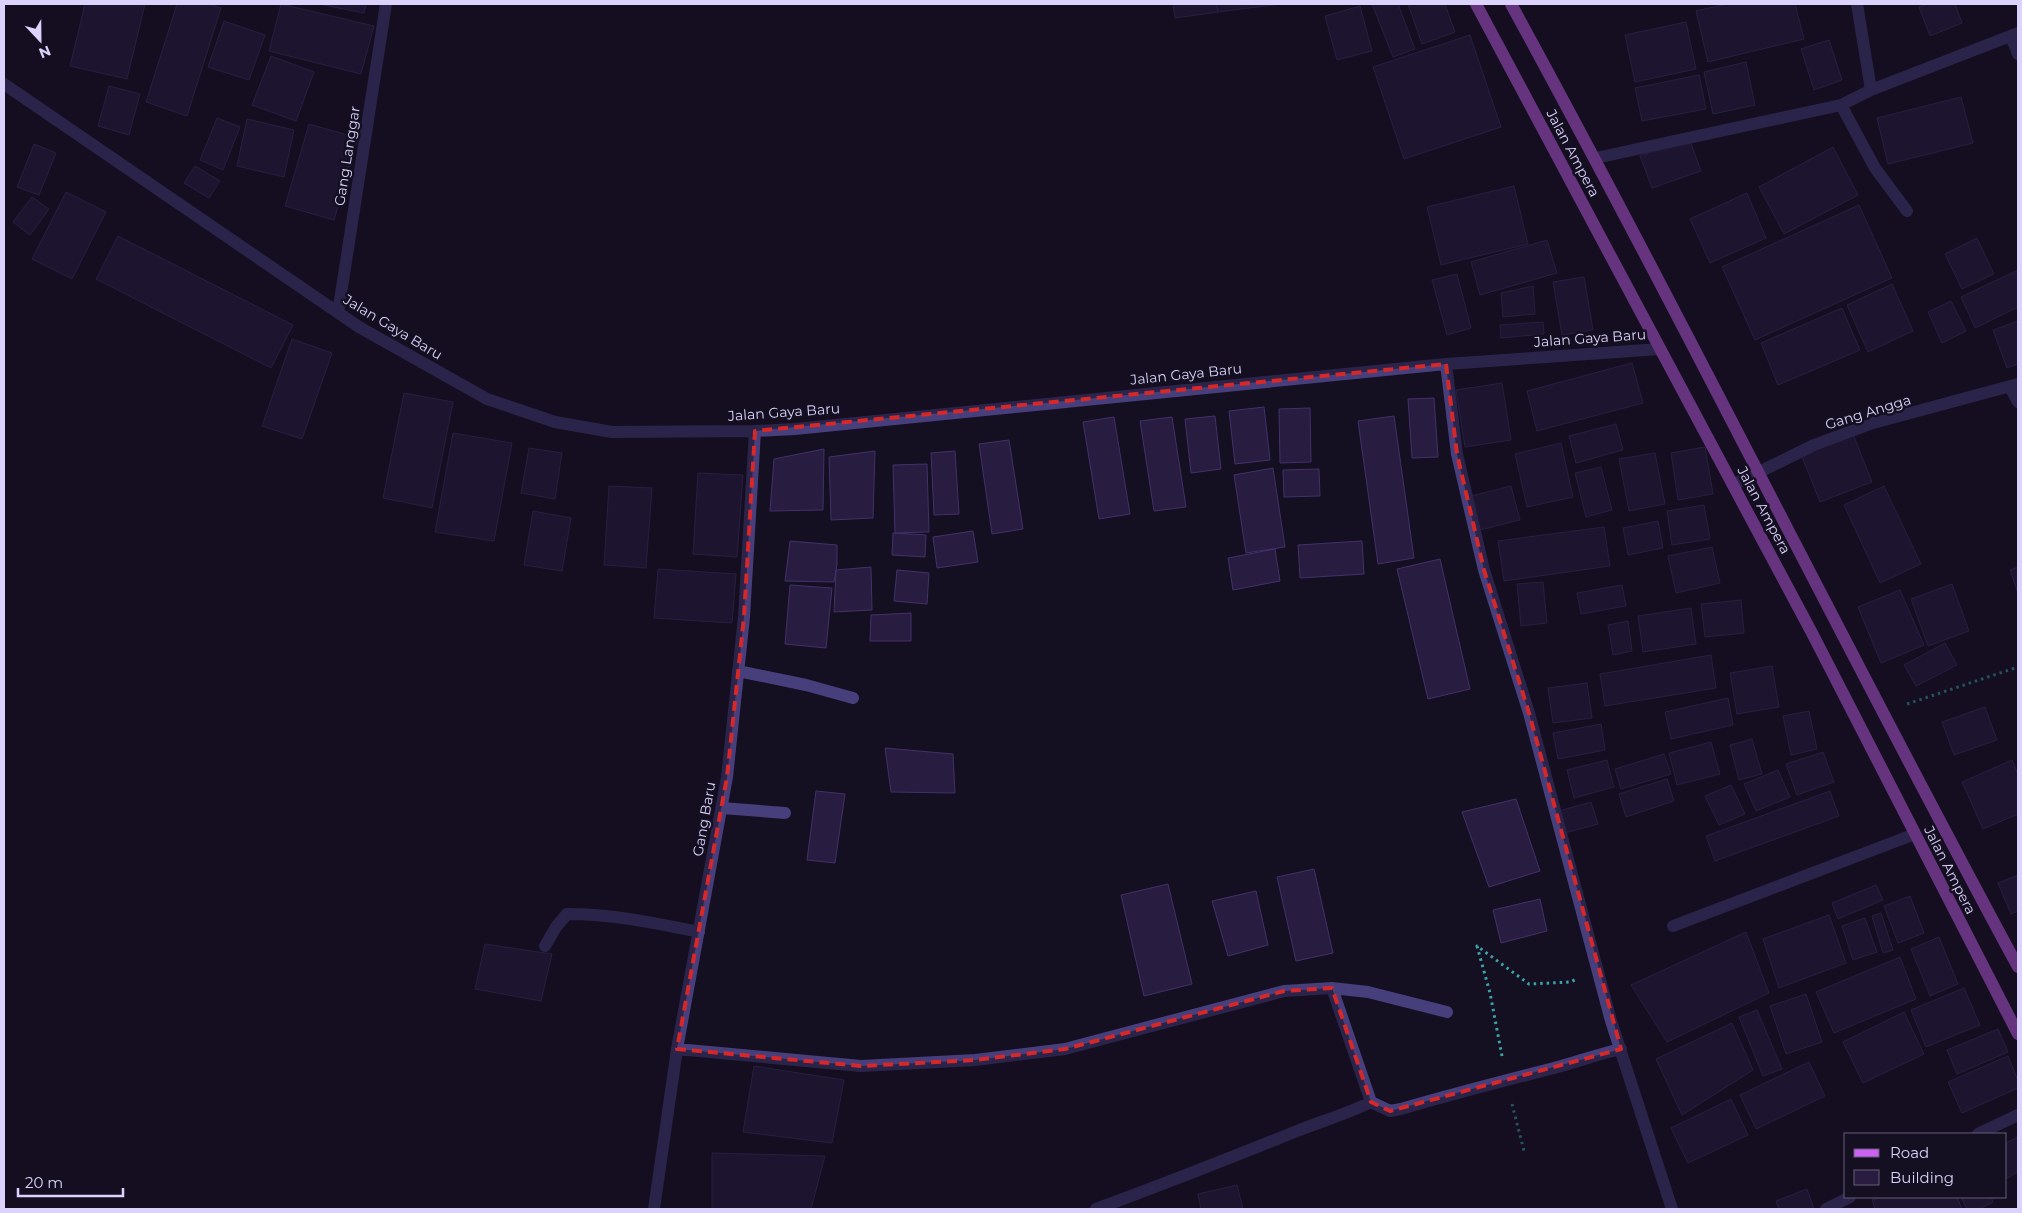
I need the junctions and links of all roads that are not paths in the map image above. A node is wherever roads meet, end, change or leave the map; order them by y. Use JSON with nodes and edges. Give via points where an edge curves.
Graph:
{"nodes":[{"id":1,"x":386,"y":4,"type":"edge"},
{"id":2,"x":1476,"y":4,"type":"edge"},
{"id":3,"x":1512,"y":4,"type":"edge"},
{"id":4,"x":1857,"y":4,"type":"edge"},
{"id":5,"x":2015,"y":35,"type":"edge"},
{"id":6,"x":2018,"y":54,"type":"edge"},
{"id":7,"x":4,"y":84,"type":"edge"},
{"id":8,"x":1871,"y":90,"type":"junction"},
{"id":9,"x":1841,"y":104,"type":"junction"},
{"id":10,"x":1596,"y":158,"type":"junction"},
{"id":11,"x":1907,"y":211,"type":"dead end"},
{"id":12,"x":338,"y":313,"type":"junction"},
{"id":13,"x":1660,"y":348,"type":"junction"},
{"id":14,"x":1446,"y":364,"type":"junction"},
{"id":15,"x":2014,"y":386,"type":"edge"},
{"id":16,"x":2018,"y":402,"type":"edge"},
{"id":17,"x":755,"y":431,"type":"junction"},
{"id":18,"x":1759,"y":473,"type":"junction"},
{"id":19,"x":1733,"y":485,"type":"junction"},
{"id":20,"x":738,"y":671,"type":"junction"},
{"id":21,"x":853,"y":698,"type":"dead end"},
{"id":22,"x":722,"y":808,"type":"junction"},
{"id":23,"x":785,"y":813,"type":"dead end"},
{"id":24,"x":1915,"y":834,"type":"junction"},
{"id":25,"x":1673,"y":926,"type":"dead end"},
{"id":26,"x":699,"y":932,"type":"junction"},
{"id":27,"x":545,"y":946,"type":"dead end"},
{"id":28,"x":2018,"y":967,"type":"edge"},
{"id":29,"x":1332,"y":988,"type":"junction"},
{"id":30,"x":1447,"y":1012,"type":"dead end"},
{"id":31,"x":2018,"y":1034,"type":"edge"},
{"id":32,"x":677,"y":1049,"type":"junction"},
{"id":33,"x":1621,"y":1049,"type":"junction"},
{"id":34,"x":1371,"y":1102,"type":"junction"},
{"id":35,"x":2018,"y":1115,"type":"edge"},
{"id":36,"x":1980,"y":1133,"type":"edge"},
{"id":37,"x":1848,"y":1198,"type":"edge"},
{"id":38,"x":654,"y":1209,"type":"edge"},
{"id":39,"x":1096,"y":1209,"type":"edge"},
{"id":40,"x":1672,"y":1209,"type":"edge"},
{"id":41,"x":1826,"y":1209,"type":"edge"}],
"edges":[{"from":1,"to":12,"type":"street","name":"Gang Langgar"},
{"from":2,"to":13,"type":"main road","name":"Jalan Ampera"},
{"from":3,"to":10,"type":"main road","name":"Jalan Ampera"},
{"from":4,"to":8,"type":"street"},
{"from":5,"to":6,"type":"street"},
{"from":5,"to":8,"type":"street"},
{"from":7,"to":12,"type":"street","name":"Jalan Gaya Baru"},
{"from":8,"to":9,"type":"street"},
{"from":9,"to":10,"type":"street"},
{"from":9,"to":11,"type":"street","via":[[1875,168]]},
{"from":10,"to":18,"type":"main road","name":"Jalan Ampera"},
{"from":12,"to":17,"type":"street","name":"Jalan Gaya Baru","via":[[487,399],[555,422],[612,432]]},
{"from":13,"to":14,"type":"street","name":"Jalan Gaya Baru"},
{"from":13,"to":19,"type":"main road","name":"Jalan Ampera"},
{"from":14,"to":17,"type":"street","name":"Jalan Gaya Baru"},
{"from":14,"to":33,"type":"street","via":[[1457,454],[1484,570],[1529,714]]},
{"from":15,"to":16,"type":"street"},
{"from":15,"to":18,"type":"street","name":"Gang Angga","via":[[1874,423],[1814,445]]},
{"from":17,"to":20,"type":"street","name":"Gang Baru"},
{"from":18,"to":19,"type":"street","name":"Gang Angga"},
{"from":18,"to":28,"type":"main road","name":"Jalan Ampera"},
{"from":19,"to":24,"type":"main road","name":"Jalan Ampera"},
{"from":20,"to":21,"type":"street"},
{"from":20,"to":22,"type":"street","name":"Gang Baru"},
{"from":22,"to":23,"type":"street"},
{"from":22,"to":26,"type":"street","name":"Gang Baru"},
{"from":24,"to":25,"type":"street"},
{"from":24,"to":31,"type":"main road","name":"Jalan Ampera"},
{"from":26,"to":27,"type":"street","via":[[632,918],[567,914]]},
{"from":26,"to":32,"type":"street","name":"Gang Baru"},
{"from":29,"to":30,"type":"street","via":[[1368,992]]},
{"from":29,"to":32,"type":"street","via":[[1284,991],[1065,1049],[975,1060],[861,1066]]},
{"from":29,"to":34,"type":"street"},
{"from":32,"to":38,"type":"street","name":"Gang Baru"},
{"from":33,"to":34,"type":"street","via":[[1390,1111]]},
{"from":33,"to":40,"type":"street"},
{"from":34,"to":39,"type":"street"},
{"from":35,"to":36,"type":"street"},
{"from":37,"to":41,"type":"street"}]}
